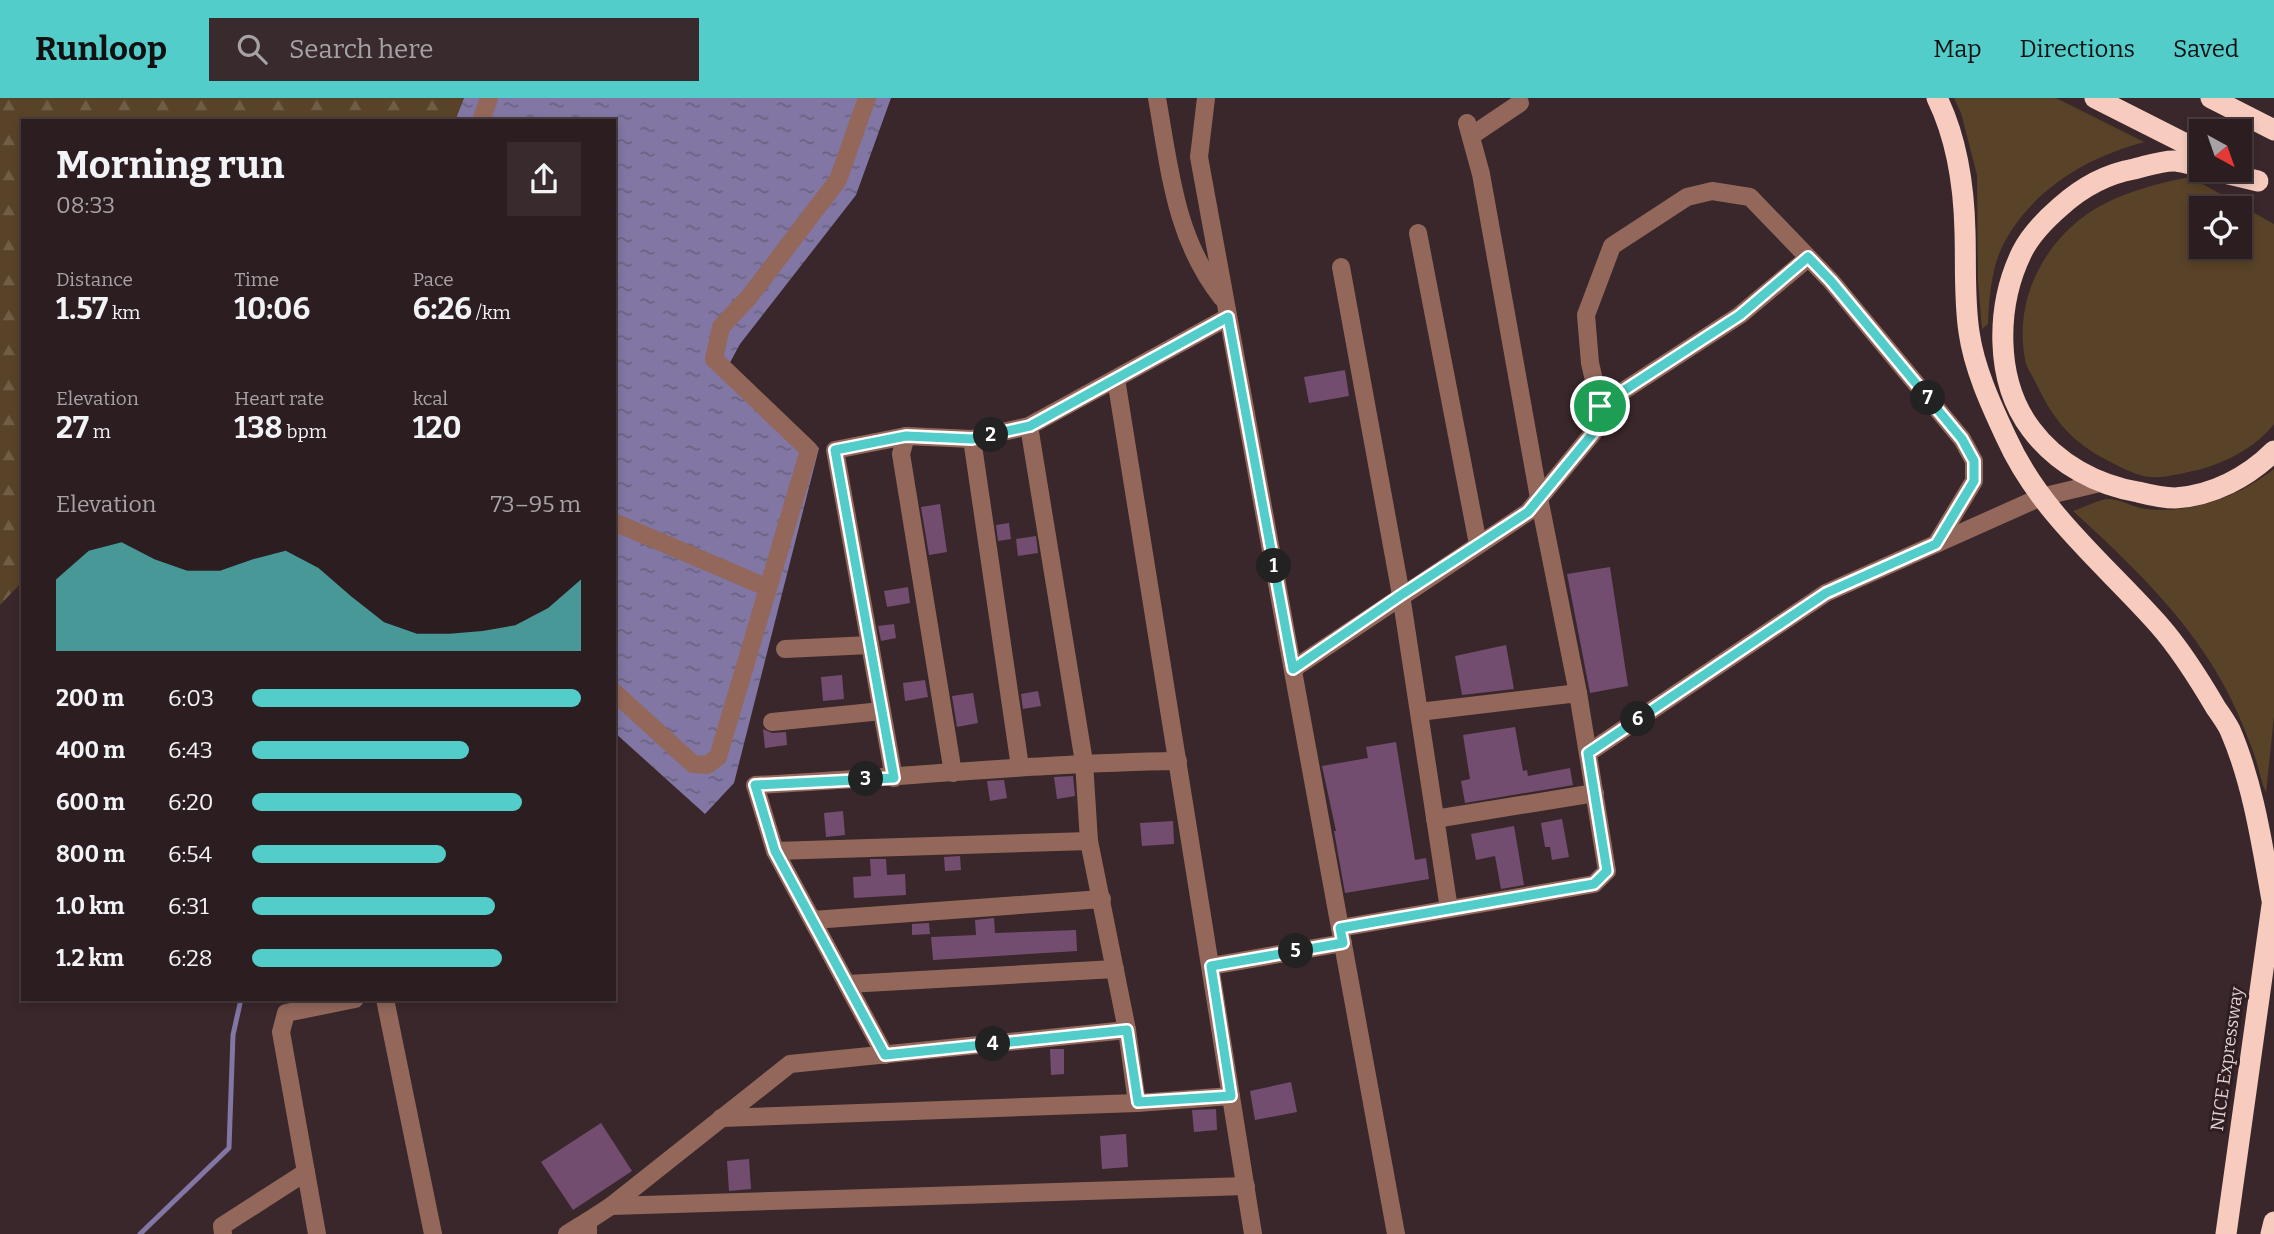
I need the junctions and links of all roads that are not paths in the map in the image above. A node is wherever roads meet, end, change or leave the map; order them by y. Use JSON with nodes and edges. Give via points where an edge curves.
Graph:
{"nodes":[{"id":1,"x":489,"y":98,"type":"edge"},
{"id":2,"x":867,"y":98,"type":"edge"},
{"id":3,"x":1157,"y":98,"type":"edge"},
{"id":4,"x":1206,"y":98,"type":"edge"},
{"id":5,"x":1937,"y":98,"type":"edge"},
{"id":6,"x":2095,"y":98,"type":"edge"},
{"id":7,"x":2211,"y":98,"type":"edge"},
{"id":8,"x":1520,"y":103,"type":"dead end"},
{"id":9,"x":482,"y":119,"type":"edge"},
{"id":10,"x":2274,"y":130,"type":"edge"},
{"id":11,"x":2189,"y":145,"type":"edge"},
{"id":12,"x":2189,"y":164,"type":"edge"},
{"id":13,"x":1418,"y":233,"type":"dead end"},
{"id":14,"x":1808,"y":257,"type":"junction"},
{"id":15,"x":1340,"y":267,"type":"dead end"},
{"id":16,"x":1227,"y":310,"type":"junction"},
{"id":17,"x":1116,"y":379,"type":"junction"},
{"id":18,"x":1600,"y":406,"type":"junction"},
{"id":19,"x":1030,"y":426,"type":"junction"},
{"id":20,"x":906,"y":436,"type":"junction"},
{"id":21,"x":972,"y":439,"type":"junction"},
{"id":22,"x":2274,"y":451,"type":"edge"},
{"id":23,"x":2100,"y":483,"type":"junction"},
{"id":24,"x":2041,"y":497,"type":"junction"},
{"id":25,"x":1539,"y":498,"type":"junction"},
{"id":26,"x":616,"y":523,"type":"edge"},
{"id":27,"x":1478,"y":544,"type":"junction"},
{"id":28,"x":1936,"y":544,"type":"junction"},
{"id":29,"x":768,"y":588,"type":"junction"},
{"id":30,"x":1401,"y":595,"type":"junction"},
{"id":31,"x":870,"y":645,"type":"junction"},
{"id":32,"x":785,"y":649,"type":"dead end"},
{"id":33,"x":1293,"y":669,"type":"junction"},
{"id":34,"x":616,"y":694,"type":"edge"},
{"id":35,"x":1578,"y":694,"type":"junction"},
{"id":36,"x":882,"y":711,"type":"junction"},
{"id":37,"x":1419,"y":712,"type":"junction"},
{"id":38,"x":772,"y":722,"type":"dead end"},
{"id":39,"x":1588,"y":753,"type":"junction"},
{"id":40,"x":1178,"y":761,"type":"junction"},
{"id":41,"x":1084,"y":762,"type":"junction"},
{"id":42,"x":1020,"y":767,"type":"junction"},
{"id":43,"x":953,"y":772,"type":"junction"},
{"id":44,"x":894,"y":778,"type":"junction"},
{"id":45,"x":1595,"y":793,"type":"junction"},
{"id":46,"x":1435,"y":819,"type":"junction"},
{"id":47,"x":1089,"y":841,"type":"junction"},
{"id":48,"x":775,"y":851,"type":"junction"},
{"id":49,"x":2273,"y":895,"type":"edge"},
{"id":50,"x":1102,"y":899,"type":"junction"},
{"id":51,"x":1449,"y":909,"type":"junction"},
{"id":52,"x":813,"y":920,"type":"junction"},
{"id":53,"x":1341,"y":935,"type":"junction"},
{"id":54,"x":1211,"y":966,"type":"junction"},
{"id":55,"x":1115,"y":969,"type":"junction"},
{"id":56,"x":848,"y":984,"type":"junction"},
{"id":57,"x":345,"y":1001,"type":"edge"},
{"id":58,"x":385,"y":1001,"type":"edge"},
{"id":59,"x":1127,"y":1030,"type":"junction"},
{"id":60,"x":885,"y":1055,"type":"junction"},
{"id":61,"x":1231,"y":1096,"type":"junction"},
{"id":62,"x":1138,"y":1102,"type":"junction"},
{"id":63,"x":721,"y":1118,"type":"junction"},
{"id":64,"x":306,"y":1172,"type":"junction"},
{"id":65,"x":1245,"y":1186,"type":"junction"},
{"id":66,"x":611,"y":1206,"type":"junction"},
{"id":67,"x":2274,"y":1222,"type":"edge"},
{"id":68,"x":588,"y":1228,"type":"edge"},
{"id":69,"x":218,"y":1231,"type":"edge"},
{"id":70,"x":317,"y":1234,"type":"edge"},
{"id":71,"x":433,"y":1234,"type":"edge"},
{"id":72,"x":567,"y":1234,"type":"edge"},
{"id":73,"x":1253,"y":1234,"type":"edge"},
{"id":74,"x":1396,"y":1234,"type":"edge"},
{"id":75,"x":2226,"y":1234,"type":"edge"},
{"id":76,"x":2272,"y":1234,"type":"edge"}],
"edges":[{"from":1,"to":9,"type":"street"},
{"from":2,"to":29,"type":"street","via":[[838,180],[721,327],[714,359],[809,450]]},
{"from":3,"to":16,"type":"street","via":[[1184,232]]},
{"from":4,"to":16,"type":"street","via":[[1199,156]]},
{"from":5,"to":24,"type":"highway","name":"NICE Expressway","via":[[1957,155],[1963,196],[1969,333],[2006,439]]},
{"from":6,"to":11,"type":"highway"},
{"from":7,"to":10,"type":"highway"},
{"from":8,"to":25,"type":"street","via":[[1469,130],[1481,174]]},
{"from":12,"to":23,"type":"highway","via":[[2174,161],[2128,170],[2070,198],[2036,230],[2023,250],[2007,295],[2003,341],[2020,411],[2045,444]]},
{"from":13,"to":27,"type":"street"},
{"from":14,"to":18,"type":"street","via":[[1740,315]]},
{"from":14,"to":18,"type":"street","via":[[1750,197],[1712,191],[1686,197],[1612,246],[1586,314]]},
{"from":14,"to":28,"type":"street","via":[[1962,439],[1974,461],[1974,481]]},
{"from":15,"to":30,"type":"street"},
{"from":16,"to":17,"type":"street"},
{"from":16,"to":33,"type":"street"},
{"from":17,"to":19,"type":"street"},
{"from":17,"to":40,"type":"street"},
{"from":18,"to":25,"type":"street","via":[[1594,432]]},
{"from":19,"to":21,"type":"street"},
{"from":19,"to":41,"type":"street"},
{"from":20,"to":21,"type":"street"},
{"from":20,"to":31,"type":"street","via":[[835,450]]},
{"from":20,"to":43,"type":"street","via":[[901,454]]},
{"from":21,"to":42,"type":"street"},
{"from":22,"to":23,"type":"highway","via":[[2227,485],[2200,494],[2174,498]]},
{"from":23,"to":24,"type":"street"},
{"from":24,"to":28,"type":"street"},
{"from":24,"to":49,"type":"highway","name":"NICE Expressway","via":[[2175,644],[2204,685],[2241,760]]},
{"from":25,"to":27,"type":"street","via":[[1528,512]]},
{"from":25,"to":35,"type":"street"},
{"from":26,"to":29,"type":"street"},
{"from":27,"to":30,"type":"street"},
{"from":28,"to":39,"type":"street","via":[[1826,593]]},
{"from":29,"to":34,"type":"street","via":[[718,757],[707,765],[693,764]]},
{"from":30,"to":33,"type":"street"},
{"from":30,"to":37,"type":"street"},
{"from":31,"to":32,"type":"street"},
{"from":31,"to":36,"type":"street"},
{"from":33,"to":53,"type":"street"},
{"from":35,"to":37,"type":"street"},
{"from":35,"to":39,"type":"street"},
{"from":36,"to":38,"type":"street"},
{"from":36,"to":44,"type":"street"},
{"from":37,"to":46,"type":"street"},
{"from":39,"to":45,"type":"street"},
{"from":40,"to":41,"type":"street"},
{"from":40,"to":54,"type":"street"},
{"from":41,"to":42,"type":"street"},
{"from":41,"to":47,"type":"street"},
{"from":42,"to":43,"type":"street"},
{"from":43,"to":44,"type":"street"},
{"from":44,"to":48,"type":"street","via":[[755,785]]},
{"from":45,"to":46,"type":"street"},
{"from":45,"to":51,"type":"street","via":[[1607,871],[1594,884]]},
{"from":46,"to":51,"type":"street"},
{"from":47,"to":48,"type":"street"},
{"from":47,"to":50,"type":"street"},
{"from":48,"to":52,"type":"street"},
{"from":49,"to":75,"type":"highway","name":"NICE Expressway"},
{"from":50,"to":52,"type":"street"},
{"from":50,"to":55,"type":"street"},
{"from":51,"to":53,"type":"street"},
{"from":52,"to":56,"type":"street"},
{"from":53,"to":54,"type":"street"},
{"from":53,"to":74,"type":"street"},
{"from":54,"to":61,"type":"street"},
{"from":55,"to":56,"type":"street"},
{"from":55,"to":59,"type":"street"},
{"from":56,"to":60,"type":"street"},
{"from":57,"to":64,"type":"street","via":[[286,1013],[281,1032]]},
{"from":58,"to":71,"type":"street"},
{"from":59,"to":60,"type":"street"},
{"from":59,"to":62,"type":"street"},
{"from":60,"to":63,"type":"street","via":[[790,1064]]},
{"from":61,"to":62,"type":"street"},
{"from":61,"to":65,"type":"street"},
{"from":62,"to":63,"type":"street"},
{"from":63,"to":66,"type":"street"},
{"from":64,"to":69,"type":"street"},
{"from":64,"to":70,"type":"street"},
{"from":65,"to":66,"type":"street"},
{"from":65,"to":73,"type":"street"},
{"from":66,"to":68,"type":"street"},
{"from":67,"to":76,"type":"highway"},
{"from":68,"to":72,"type":"street"}]}
